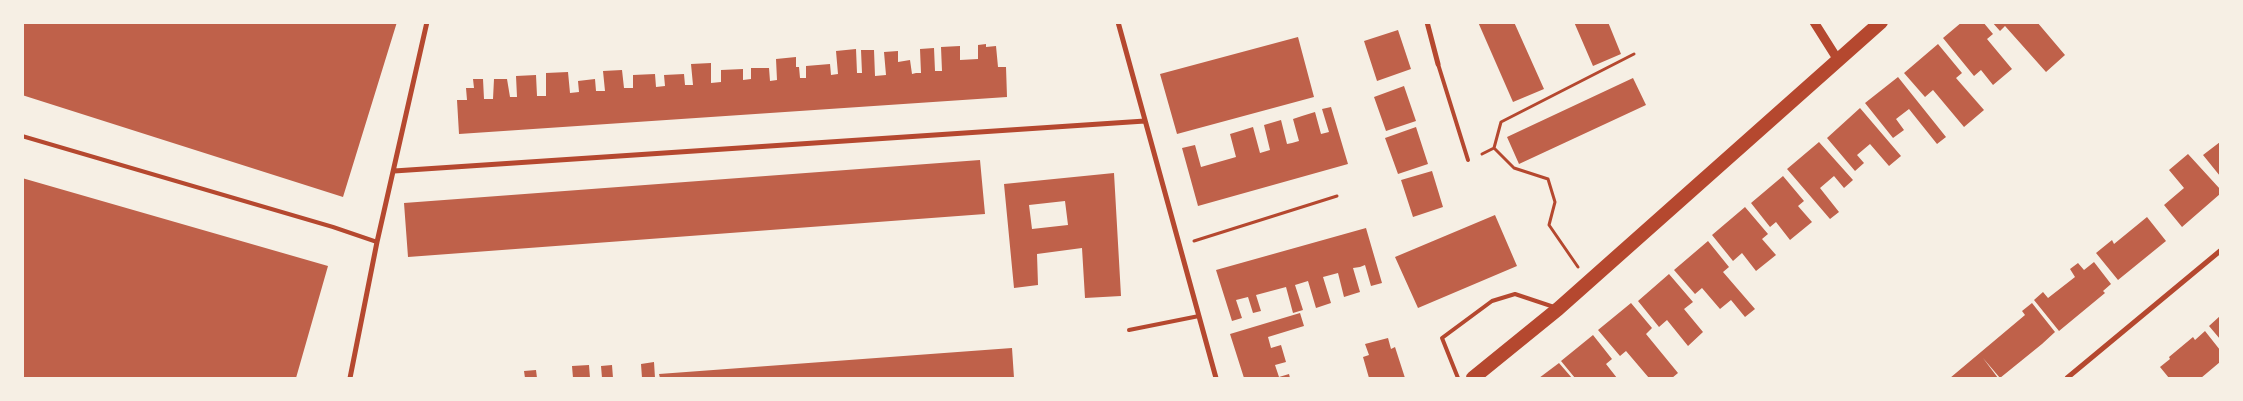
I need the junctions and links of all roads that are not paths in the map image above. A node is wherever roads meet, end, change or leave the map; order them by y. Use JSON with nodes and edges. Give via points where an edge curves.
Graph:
{"nodes":[{"id":1,"x":427,"y":22,"type":"edge"},
{"id":2,"x":1118,"y":22,"type":"edge"},
{"id":3,"x":1427,"y":22,"type":"edge"},
{"id":4,"x":1814,"y":22,"type":"edge"},
{"id":5,"x":1881,"y":22,"type":"edge"},
{"id":6,"x":1838,"y":60,"type":"junction"},
{"id":7,"x":1438,"y":64,"type":"joint"},
{"id":8,"x":1145,"y":121,"type":"junction"},
{"id":9,"x":22,"y":136,"type":"edge"},
{"id":10,"x":1468,"y":160,"type":"road end"},
{"id":11,"x":394,"y":171,"type":"junction"},
{"id":12,"x":377,"y":242,"type":"junction"},
{"id":13,"x":2220,"y":251,"type":"edge"},
{"id":14,"x":1558,"y":309,"type":"junction"},
{"id":15,"x":1199,"y":316,"type":"junction"},
{"id":16,"x":1129,"y":330,"type":"dead end"},
{"id":17,"x":350,"y":378,"type":"edge"},
{"id":18,"x":1216,"y":378,"type":"edge"},
{"id":19,"x":1458,"y":378,"type":"edge"},
{"id":20,"x":1473,"y":378,"type":"edge"},
{"id":21,"x":2067,"y":378,"type":"edge"}],
"edges":[{"from":1,"to":11,"type":"street"},
{"from":2,"to":8,"type":"street"},
{"from":3,"to":7,"type":"street"},
{"from":4,"to":6,"type":"street"},
{"from":5,"to":6,"type":"highway"},
{"from":6,"to":14,"type":"highway"},
{"from":7,"to":10,"type":"lane"},
{"from":8,"to":11,"type":"street"},
{"from":8,"to":15,"type":"street"},
{"from":9,"to":12,"type":"lane"},
{"from":11,"to":12,"type":"street"},
{"from":12,"to":17,"type":"street"},
{"from":13,"to":21,"type":"street"},
{"from":14,"to":19,"type":"lane","via":[[1516,294],[1492,302],[1442,338]]},
{"from":14,"to":20,"type":"highway"},
{"from":15,"to":16,"type":"lane"},
{"from":15,"to":18,"type":"street"}]}
